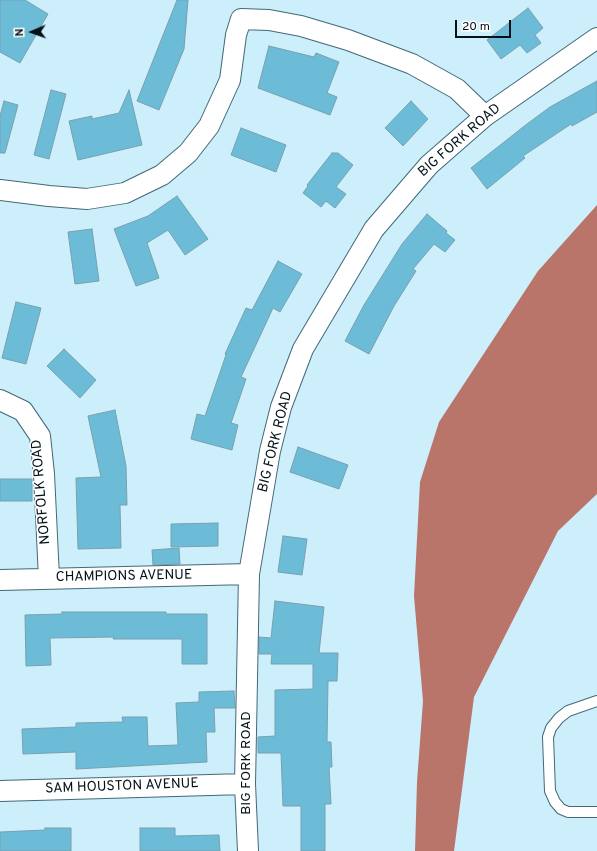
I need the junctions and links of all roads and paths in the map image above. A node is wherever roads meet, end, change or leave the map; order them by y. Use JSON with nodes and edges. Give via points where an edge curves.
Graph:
{"nodes":[{"id":1,"x":597,"y":38,"type":"edge"},
{"id":2,"x":485,"y":116,"type":"junction"},
{"id":3,"x":0,"y":190,"type":"edge"},
{"id":4,"x":0,"y":400,"type":"edge"},
{"id":5,"x":248,"y":574,"type":"junction"},
{"id":6,"x":49,"y":578,"type":"junction"},
{"id":7,"x":0,"y":580,"type":"edge"},
{"id":8,"x":597,"y":701,"type":"edge"},
{"id":9,"x":245,"y":784,"type":"junction"},
{"id":10,"x":0,"y":791,"type":"edge"},
{"id":11,"x":597,"y":812,"type":"edge"},
{"id":12,"x":248,"y":851,"type":"edge"}],
"edges":[{"from":1,"to":2,"type":"street","name":"BIG FORK ROAD"},
{"from":2,"to":3,"type":"street","via":[[457,89],[412,64],[301,26],[269,20],[241,20],[236,35],[230,80],[209,126],[188,154],[162,175],[125,193],[87,199]]},
{"from":2,"to":5,"type":"street","name":"BIG FORK ROAD","via":[[429,165],[374,229],[303,349],[281,407],[270,451]]},
{"from":4,"to":6,"type":"street","name":"NORFOLK ROAD","via":[[23,411],[40,436]]},
{"from":5,"to":6,"type":"street","name":"CHAMPIONS AVENUE"},
{"from":5,"to":9,"type":"street","name":"BIG FORK ROAD"},
{"from":6,"to":7,"type":"street","name":"CHAMPIONS AVENUE"},
{"from":8,"to":11,"type":"lane","via":[[568,711],[551,728],[548,737],[550,791],[555,802],[568,812]]},
{"from":9,"to":10,"type":"street","name":"SAM HOUSTON AVENUE"},
{"from":9,"to":12,"type":"street","name":"BIG FORK ROAD"}]}
